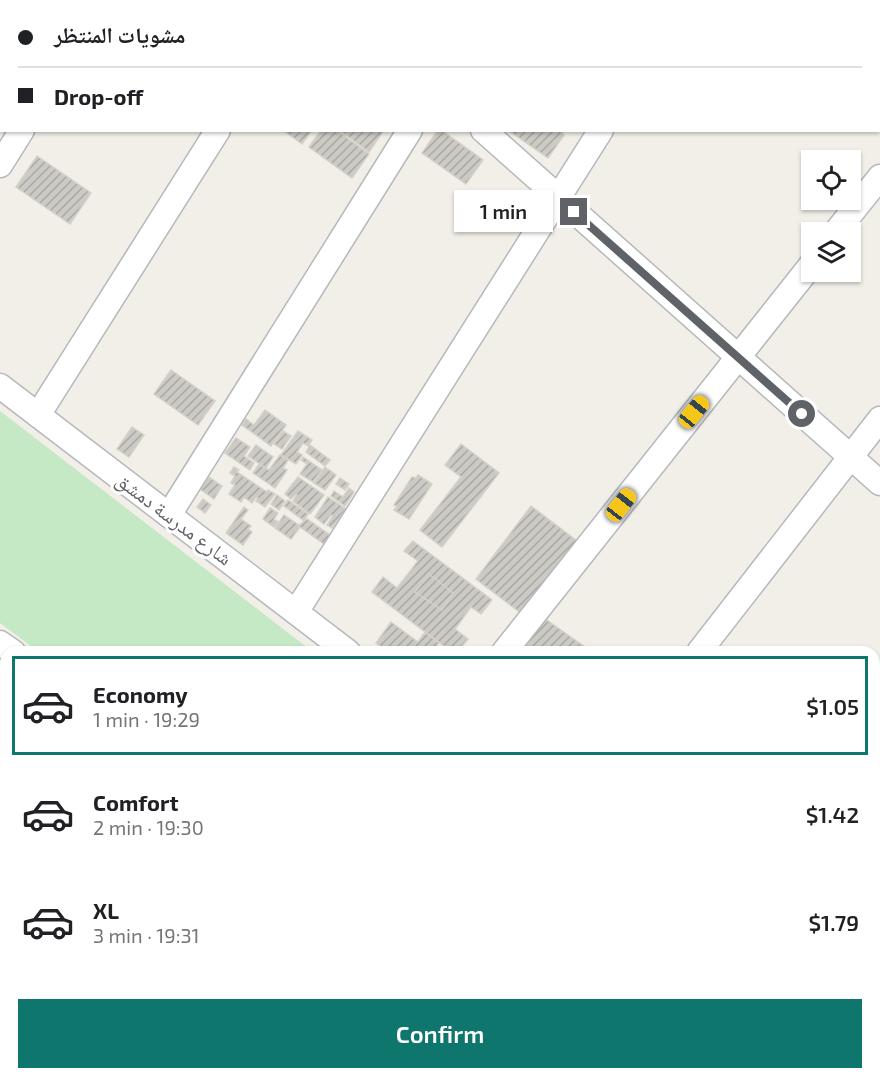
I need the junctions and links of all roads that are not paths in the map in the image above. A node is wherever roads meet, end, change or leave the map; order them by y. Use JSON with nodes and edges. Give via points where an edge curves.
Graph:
{"nodes":[{"id":1,"x":21,"y":132,"type":"edge"},
{"id":2,"x":217,"y":132,"type":"edge"},
{"id":3,"x":409,"y":132,"type":"edge"},
{"id":4,"x":485,"y":132,"type":"edge"},
{"id":5,"x":600,"y":132,"type":"edge"},
{"id":6,"x":0,"y":165,"type":"edge"},
{"id":7,"x":880,"y":177,"type":"edge"},
{"id":8,"x":558,"y":197,"type":"junction"},
{"id":9,"x":844,"y":222,"type":"edge"},
{"id":10,"x":801,"y":278,"type":"edge"},
{"id":11,"x":738,"y":357,"type":"junction"},
{"id":12,"x":0,"y":386,"type":"edge"},
{"id":13,"x":38,"y":415,"type":"junction"},
{"id":14,"x":880,"y":420,"type":"edge"},
{"id":15,"x":850,"y":457,"type":"junction"},
{"id":16,"x":880,"y":483,"type":"edge"},
{"id":17,"x":169,"y":515,"type":"junction"},
{"id":18,"x":296,"y":612,"type":"junction"},
{"id":19,"x":340,"y":646,"type":"edge"},
{"id":20,"x":509,"y":646,"type":"edge"},
{"id":21,"x":704,"y":646,"type":"edge"}],
"edges":[{"from":1,"to":6,"type":"street"},
{"from":2,"to":13,"type":"street"},
{"from":3,"to":17,"type":"street"},
{"from":4,"to":8,"type":"street"},
{"from":5,"to":8,"type":"street"},
{"from":7,"to":9,"type":"street"},
{"from":8,"to":11,"type":"street"},
{"from":8,"to":18,"type":"street"},
{"from":10,"to":11,"type":"street"},
{"from":11,"to":15,"type":"street"},
{"from":11,"to":20,"type":"street"},
{"from":12,"to":13,"type":"street","name":"شارع مدرسة دمشق"},
{"from":13,"to":17,"type":"street","name":"شارع مدرسة دمشق"},
{"from":14,"to":15,"type":"street"},
{"from":15,"to":16,"type":"street"},
{"from":15,"to":21,"type":"street"},
{"from":17,"to":18,"type":"street","name":"شارع مدرسة دمشق"},
{"from":18,"to":19,"type":"street","name":"شارع مدرسة دمشق"}]}
